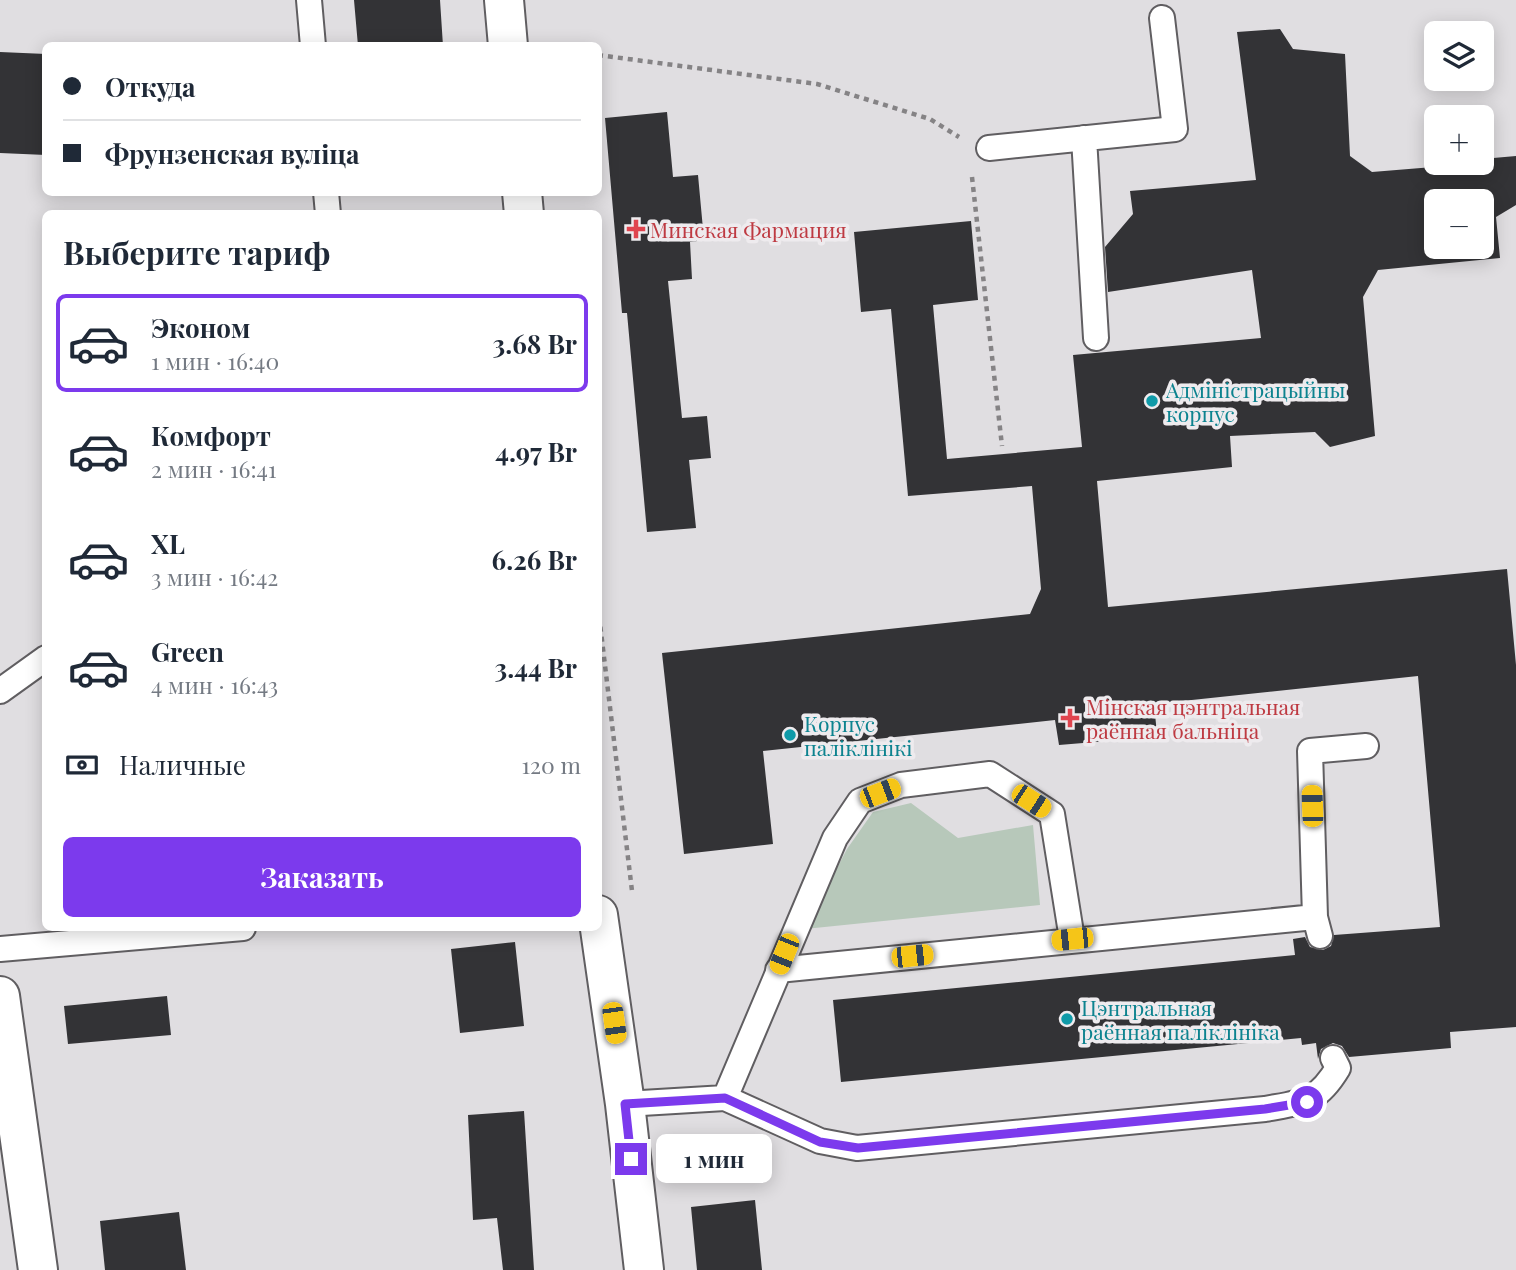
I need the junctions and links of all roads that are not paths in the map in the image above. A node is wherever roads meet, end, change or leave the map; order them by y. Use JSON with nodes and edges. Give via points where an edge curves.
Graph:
{"nodes":[{"id":1,"x":309,"y":0,"type":"edge"},
{"id":2,"x":504,"y":0,"type":"edge"},
{"id":3,"x":1162,"y":18,"type":"dead end"},
{"id":4,"x":313,"y":42,"type":"edge"},
{"id":5,"x":508,"y":42,"type":"edge"},
{"id":6,"x":1084,"y":138,"type":"junction"},
{"id":7,"x":989,"y":148,"type":"dead end"},
{"id":8,"x":1096,"y":338,"type":"dead end"},
{"id":9,"x":42,"y":661,"type":"edge"},
{"id":10,"x":0,"y":691,"type":"edge"},
{"id":11,"x":1366,"y":746,"type":"dead end"},
{"id":12,"x":198,"y":931,"type":"edge"},
{"id":13,"x":600,"y":931,"type":"edge"},
{"id":14,"x":1072,"y":939,"type":"junction"},
{"id":15,"x":0,"y":949,"type":"edge"},
{"id":16,"x":778,"y":970,"type":"junction"},
{"id":17,"x":0,"y":996,"type":"edge"},
{"id":18,"x":1333,"y":1058,"type":"dead end"},
{"id":19,"x":725,"y":1098,"type":"junction"},
{"id":20,"x":625,"y":1104,"type":"junction"},
{"id":21,"x":38,"y":1270,"type":"edge"},
{"id":22,"x":643,"y":1270,"type":"edge"}],
"edges":[{"from":1,"to":4,"type":"lane"},
{"from":2,"to":5,"type":"street"},
{"from":3,"to":6,"type":"lane","via":[[1175,129]]},
{"from":6,"to":7,"type":"lane"},
{"from":6,"to":8,"type":"lane"},
{"from":9,"to":10,"type":"lane"},
{"from":11,"to":14,"type":"lane","via":[[1310,751],[1317,927]]},
{"from":12,"to":15,"type":"lane"},
{"from":13,"to":20,"type":"street"},
{"from":14,"to":16,"type":"lane"},
{"from":14,"to":16,"type":"lane","via":[[1052,814],[990,774],[901,785],[860,801],[835,838]]},
{"from":16,"to":19,"type":"lane"},
{"from":17,"to":21,"type":"street"},
{"from":18,"to":19,"type":"lane","via":[[1338,1068],[1325,1089],[1307,1102],[858,1148],[820,1142]]},
{"from":19,"to":20,"type":"lane"},
{"from":20,"to":22,"type":"street"}]}
